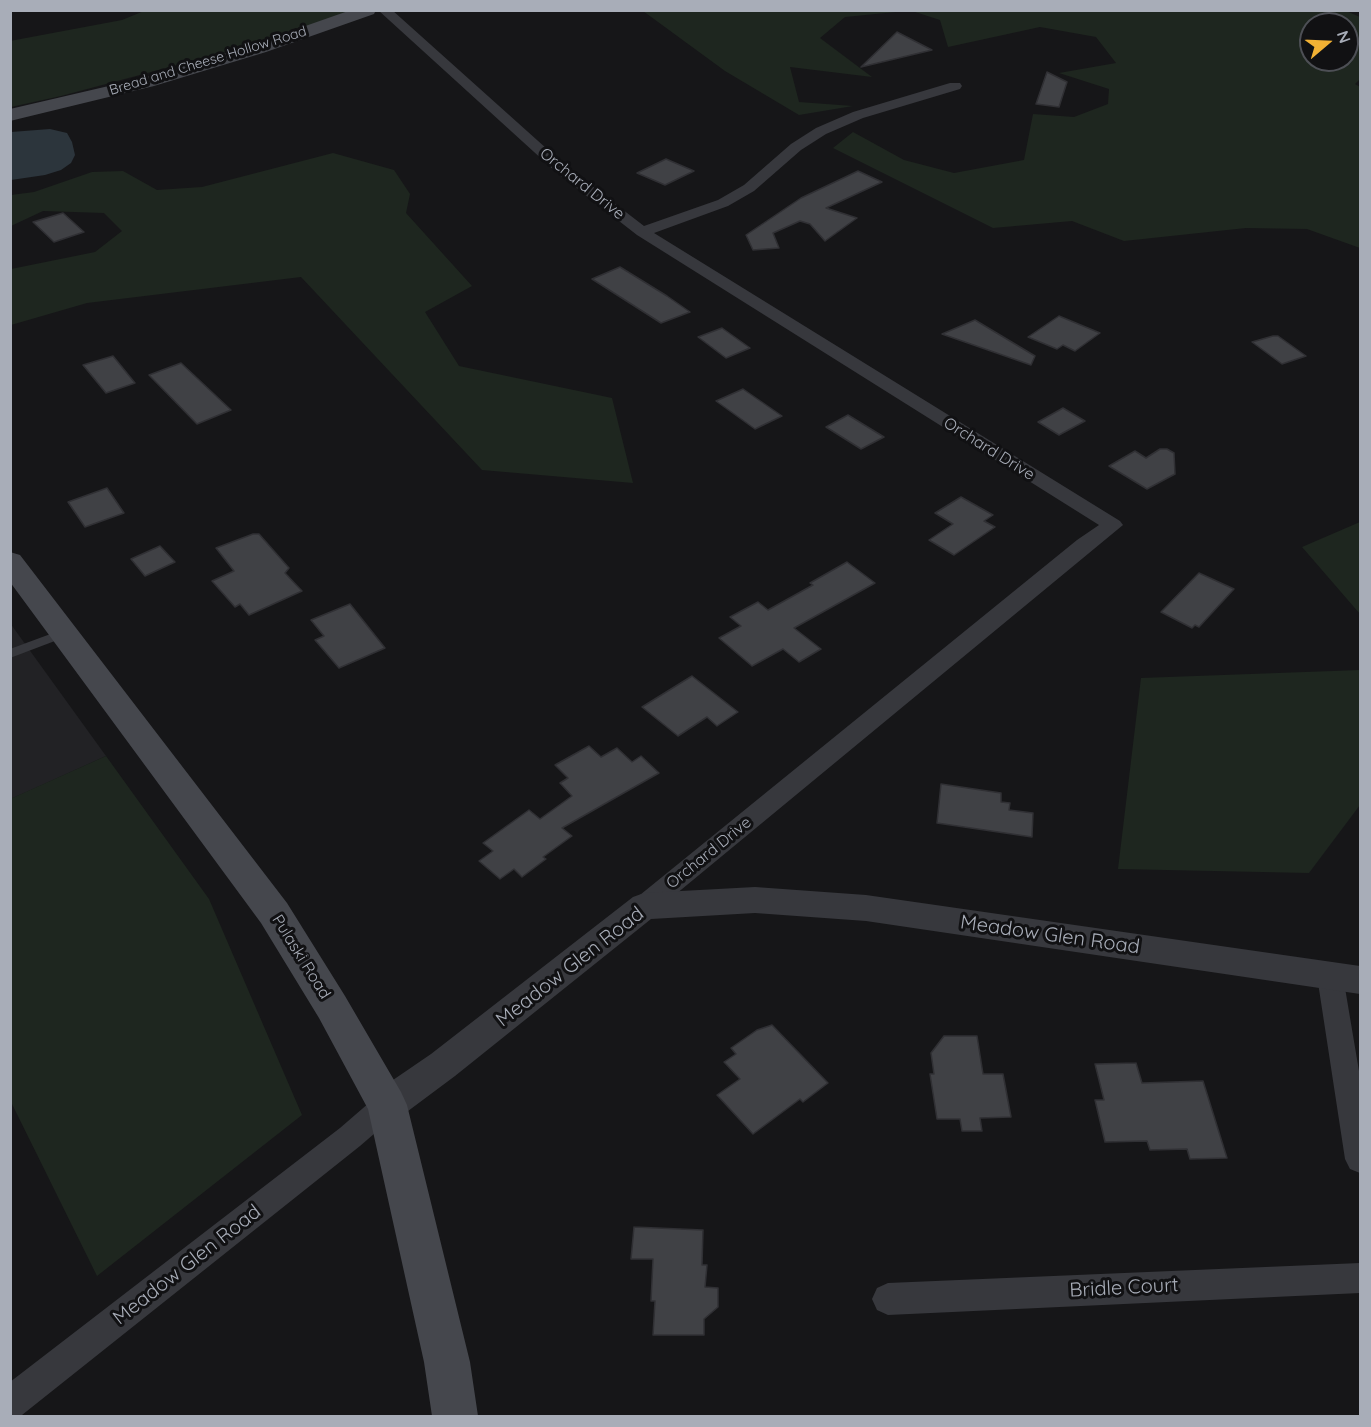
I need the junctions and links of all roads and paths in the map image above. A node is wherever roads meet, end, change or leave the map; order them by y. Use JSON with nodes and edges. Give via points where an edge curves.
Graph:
{"nodes":[{"id":1,"x":368,"y":10,"type":"edge"},
{"id":2,"x":384,"y":10,"type":"edge"},
{"id":3,"x":956,"y":86,"type":"dead end"},
{"id":4,"x":10,"y":115,"type":"edge"},
{"id":5,"x":642,"y":232,"type":"junction"},
{"id":6,"x":10,"y":561,"type":"edge"},
{"id":7,"x":65,"y":632,"type":"junction"},
{"id":8,"x":10,"y":654,"type":"edge"},
{"id":9,"x":644,"y":906,"type":"junction"},
{"id":10,"x":1345,"y":978,"type":"edge"},
{"id":11,"x":387,"y":1105,"type":"junction"},
{"id":12,"x":1360,"y":1159,"type":"edge"},
{"id":13,"x":1360,"y":1278,"type":"edge"},
{"id":14,"x":888,"y":1299,"type":"dead end"},
{"id":15,"x":10,"y":1403,"type":"edge"},
{"id":16,"x":455,"y":1416,"type":"edge"}],
"edges":[{"from":1,"to":4,"type":"main road","name":"Bread and Cheese Hollow Road","via":[[148,82]]},
{"from":2,"to":5,"type":"street","name":"Orchard Drive","via":[[561,169]]},
{"from":3,"to":5,"type":"street","via":[[821,131],[749,188],[723,202]]},
{"from":5,"to":9,"type":"street","name":"Orchard Drive","via":[[1113,525]]},
{"from":6,"to":7,"type":"main road","name":"Pulaski Road"},
{"from":7,"to":8,"type":"lane"},
{"from":7,"to":11,"type":"main road","name":"Pulaski Road","via":[[274,913]]},
{"from":9,"to":10,"type":"street","name":"Meadow Glen Road","via":[[755,900],[866,908]]},
{"from":9,"to":11,"type":"street","name":"Meadow Glen Road"},
{"from":10,"to":12,"type":"street"},
{"from":11,"to":15,"type":"street","name":"Meadow Glen Road"},
{"from":11,"to":16,"type":"main road","name":"Pulaski Road","via":[[447,1362]]},
{"from":13,"to":14,"type":"street","name":"Bridle Court"}]}
